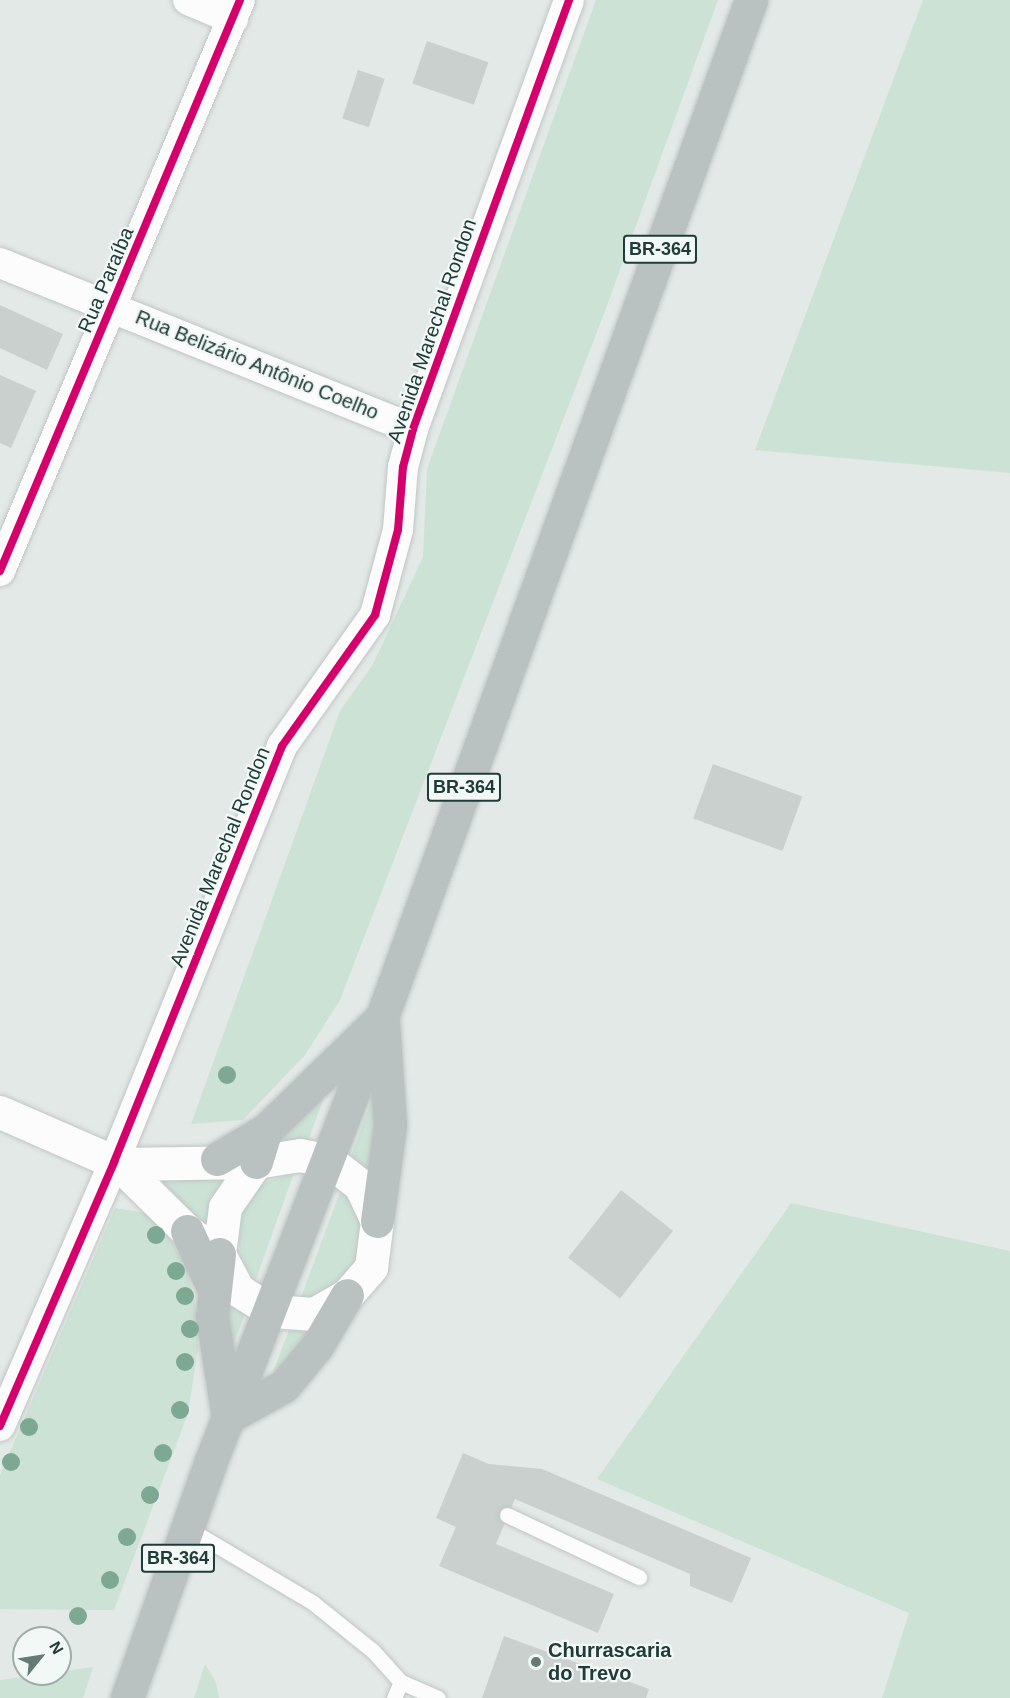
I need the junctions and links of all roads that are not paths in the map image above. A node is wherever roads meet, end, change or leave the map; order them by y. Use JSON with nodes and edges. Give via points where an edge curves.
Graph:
{"nodes":[{"id":1,"x":188,"y":0,"type":"edge"},
{"id":2,"x":569,"y":0,"type":"edge"},
{"id":3,"x":751,"y":0,"type":"edge"},
{"id":4,"x":236,"y":9,"type":"edge"},
{"id":5,"x":0,"y":262,"type":"edge"},
{"id":6,"x":113,"y":307,"type":"junction"},
{"id":7,"x":413,"y":429,"type":"junction"},
{"id":8,"x":0,"y":571,"type":"edge"},
{"id":9,"x":382,"y":1017,"type":"junction"},
{"id":10,"x":0,"y":1112,"type":"edge"},
{"id":11,"x":266,"y":1130,"type":"junction"},
{"id":12,"x":217,"y":1160,"type":"junction"},
{"id":13,"x":328,"y":1160,"type":"junction"},
{"id":14,"x":256,"y":1162,"type":"junction"},
{"id":15,"x":117,"y":1163,"type":"junction"},
{"id":16,"x":377,"y":1221,"type":"junction"},
{"id":17,"x":187,"y":1231,"type":"junction"},
{"id":18,"x":219,"y":1254,"type":"junction"},
{"id":19,"x":212,"y":1285,"type":"junction"},
{"id":20,"x":348,"y":1295,"type":"junction"},
{"id":21,"x":272,"y":1311,"type":"junction"},
{"id":22,"x":228,"y":1418,"type":"junction"},
{"id":23,"x":0,"y":1425,"type":"edge"},
{"id":24,"x":507,"y":1515,"type":"dead end"},
{"id":25,"x":189,"y":1529,"type":"junction"},
{"id":26,"x":639,"y":1577,"type":"dead end"},
{"id":27,"x":401,"y":1682,"type":"junction"},
{"id":28,"x":127,"y":1698,"type":"edge"},
{"id":29,"x":394,"y":1698,"type":"edge"},
{"id":30,"x":438,"y":1698,"type":"edge"}],
"edges":[{"from":1,"to":4,"type":"street"},
{"from":2,"to":7,"type":"street","name":"Avenida Marechal Rondon"},
{"from":3,"to":9,"type":"highway","number":"BR-364"},
{"from":4,"to":6,"type":"street","name":"Rua Paraíba"},
{"from":5,"to":6,"type":"street","name":"Rua Belizário Antônio Coelho"},
{"from":6,"to":7,"type":"street","name":"Rua Belizário Antônio Coelho"},
{"from":6,"to":8,"type":"street","name":"Rua Paraíba"},
{"from":7,"to":15,"type":"street","name":"Avenida Marechal Rondon","via":[[403,467],[399,530],[375,615],[282,746]]},
{"from":9,"to":11,"type":"highway"},
{"from":9,"to":13,"type":"highway","number":"BR-364"},
{"from":9,"to":16,"type":"highway","via":[[390,1125]]},
{"from":10,"to":15,"type":"street"},
{"from":11,"to":12,"type":"highway"},
{"from":11,"to":14,"type":"highway"},
{"from":12,"to":14,"type":"street"},
{"from":12,"to":15,"type":"street"},
{"from":13,"to":14,"type":"street","via":[[300,1155]]},
{"from":13,"to":16,"type":"street","via":[[360,1185]]},
{"from":13,"to":21,"type":"highway","number":"BR-364"},
{"from":14,"to":18,"type":"street","via":[[225,1207]]},
{"from":15,"to":17,"type":"street"},
{"from":15,"to":23,"type":"street","name":"Avenida Marechal Rondon"},
{"from":16,"to":20,"type":"street","via":[[371,1267]]},
{"from":17,"to":18,"type":"street"},
{"from":17,"to":19,"type":"highway"},
{"from":18,"to":19,"type":"highway"},
{"from":18,"to":21,"type":"street","via":[[238,1290]]},
{"from":19,"to":22,"type":"highway","via":[[212,1316]]},
{"from":20,"to":21,"type":"street","via":[[314,1314]]},
{"from":20,"to":22,"type":"highway","via":[[317,1346],[284,1386]]},
{"from":21,"to":22,"type":"highway","number":"BR-364"},
{"from":22,"to":25,"type":"highway","number":"BR-364"},
{"from":24,"to":26,"type":"lane"},
{"from":25,"to":27,"type":"lane","via":[[312,1602],[373,1651]]},
{"from":25,"to":28,"type":"highway","number":"BR-364"},
{"from":27,"to":29,"type":"lane"},
{"from":27,"to":30,"type":"lane"}]}
